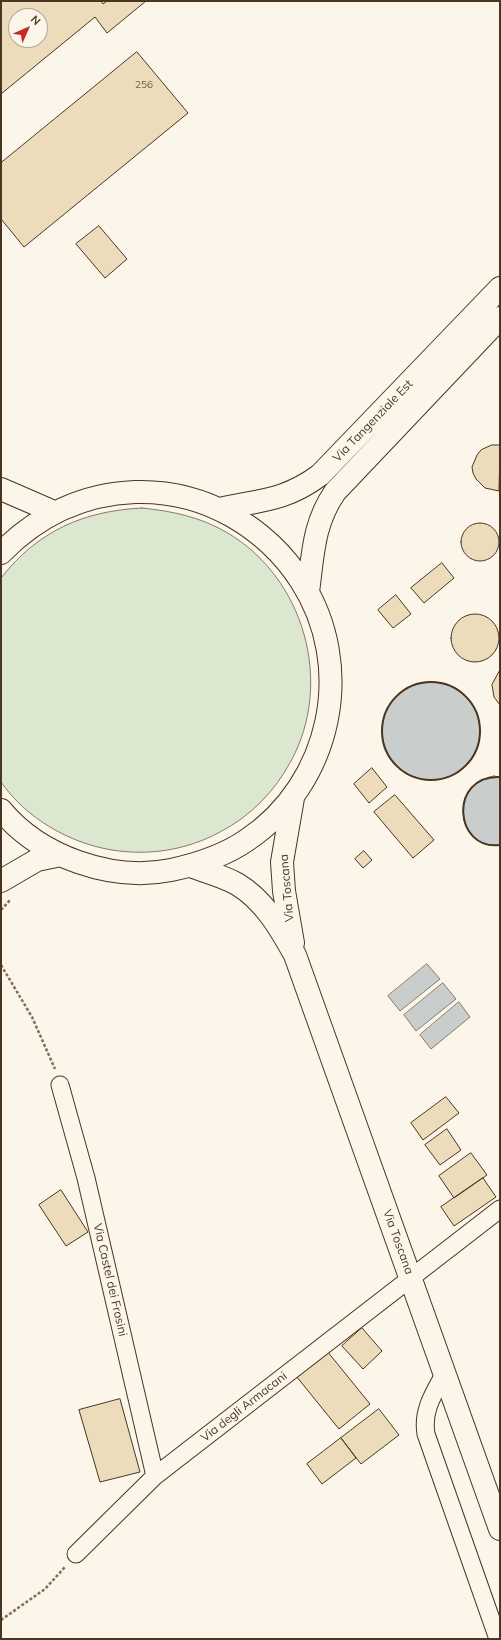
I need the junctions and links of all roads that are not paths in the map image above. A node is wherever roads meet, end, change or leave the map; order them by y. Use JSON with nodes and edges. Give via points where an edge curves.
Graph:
{"nodes":[{"id":1,"x":500,"y":288,"type":"edge"},
{"id":2,"x":500,"y":318,"type":"edge"},
{"id":3,"x":1,"y":490,"type":"edge"},
{"id":4,"x":219,"y":509,"type":"junction"},
{"id":5,"x":54,"y":512,"type":"junction"},
{"id":6,"x":1,"y":553,"type":"edge"},
{"id":7,"x":308,"y":592,"type":"junction"},
{"id":8,"x":293,"y":798,"type":"junction"},
{"id":9,"x":1,"y":810,"type":"edge"},
{"id":10,"x":61,"y":855,"type":"junction"},
{"id":11,"x":191,"y":866,"type":"junction"},
{"id":12,"x":1,"y":881,"type":"edge"},
{"id":13,"x":295,"y":955,"type":"junction"},
{"id":14,"x":60,"y":1085,"type":"road end"},
{"id":15,"x":500,"y":1209,"type":"edge"},
{"id":16,"x":410,"y":1278,"type":"junction"},
{"id":17,"x":445,"y":1373,"type":"junction"},
{"id":18,"x":155,"y":1476,"type":"junction"},
{"id":19,"x":500,"y":1529,"type":"edge"},
{"id":20,"x":76,"y":1554,"type":"road end"},
{"id":21,"x":498,"y":1639,"type":"edge"}],
"edges":[{"from":1,"to":4,"type":"main road","name":"Via Tangenziale Est","via":[[320,475],[286,495]]},
{"from":2,"to":7,"type":"main road","name":"Via Tangenziale Est","via":[[335,492],[315,534]]},
{"from":3,"to":5,"type":"main road"},
{"from":4,"to":5,"type":"main road","via":[[183,497],[146,492],[108,495]]},
{"from":4,"to":7,"type":"main road","via":[[246,524],[271,543],[291,566]]},
{"from":5,"to":6,"type":"main road","via":[[33,525]]},
{"from":7,"to":8,"type":"main road","via":[[318,612],[328,647],[331,697],[328,719],[317,754]]},
{"from":8,"to":11,"type":"main road","via":[[264,828],[247,840],[230,851]]},
{"from":8,"to":13,"type":"main road","name":"Via Toscana","via":[[282,862],[284,891]]},
{"from":9,"to":10,"type":"main road","via":[[22,830]]},
{"from":10,"to":11,"type":"main road","via":[[86,864],[125,871],[165,871]]},
{"from":10,"to":12,"type":"main road","via":[[37,860]]},
{"from":11,"to":13,"type":"main road","name":"Via Toscana","via":[[236,884],[248,892],[269,914]]},
{"from":13,"to":16,"type":"main road","name":"Via Toscana"},
{"from":14,"to":18,"type":"street","name":"Via Castel dei Frosini","via":[[86,1178]]},
{"from":15,"to":16,"type":"street","name":"Via degli Armacani"},
{"from":16,"to":17,"type":"main road","name":"Via Toscana"},
{"from":16,"to":18,"type":"street","name":"Via degli Armacani"},
{"from":17,"to":19,"type":"main road","name":"Via Toscana"},
{"from":17,"to":21,"type":"street","via":[[425,1414],[426,1434]]},
{"from":18,"to":20,"type":"street","name":"Via degli Armacani"}]}
